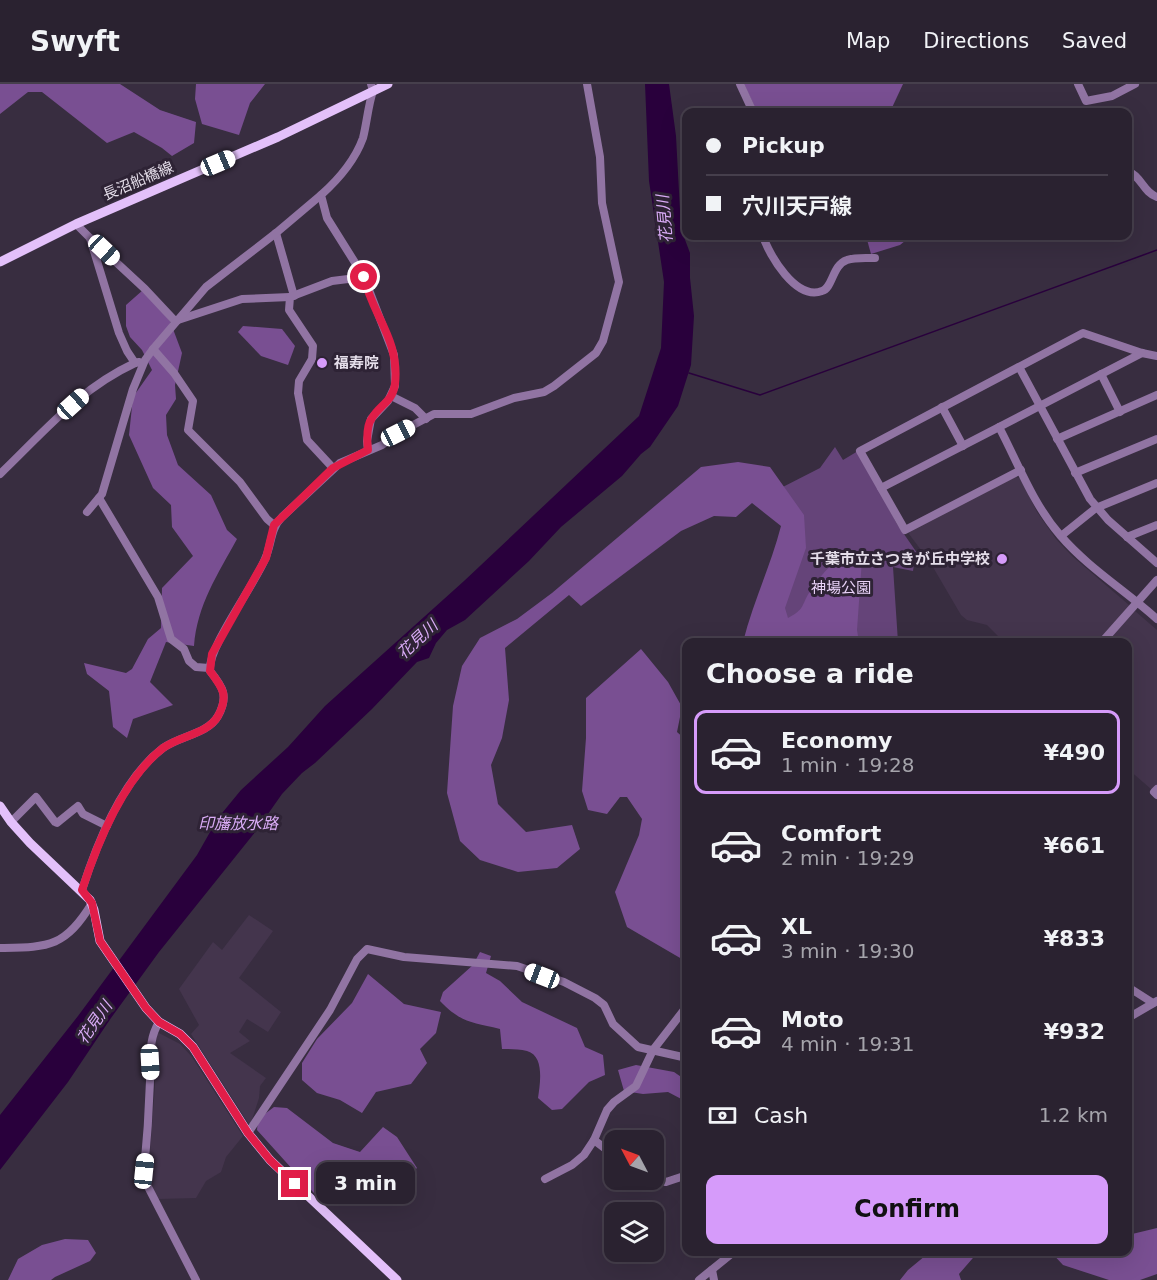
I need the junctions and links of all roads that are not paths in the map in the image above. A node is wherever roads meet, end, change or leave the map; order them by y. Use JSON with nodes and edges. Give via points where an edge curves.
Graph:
{"nodes":[{"id":1,"x":388,"y":84,"type":"edge"},
{"id":2,"x":587,"y":84,"type":"edge"},
{"id":3,"x":740,"y":84,"type":"edge"},
{"id":4,"x":1078,"y":84,"type":"edge"},
{"id":5,"x":1135,"y":84,"type":"edge"},
{"id":6,"x":372,"y":88,"type":"edge"},
{"id":7,"x":751,"y":108,"type":"edge"},
{"id":8,"x":1132,"y":172,"type":"edge"},
{"id":9,"x":321,"y":195,"type":"junction"},
{"id":10,"x":1157,"y":197,"type":"edge"},
{"id":11,"x":76,"y":224,"type":"junction"},
{"id":12,"x":276,"y":233,"type":"junction"},
{"id":13,"x":90,"y":238,"type":"junction"},
{"id":14,"x":764,"y":240,"type":"edge"},
{"id":15,"x":874,"y":258,"type":"dead end"},
{"id":16,"x":0,"y":262,"type":"edge"},
{"id":17,"x":364,"y":277,"type":"junction"},
{"id":18,"x":292,"y":297,"type":"junction"},
{"id":19,"x":174,"y":321,"type":"junction"},
{"id":20,"x":153,"y":349,"type":"junction"},
{"id":21,"x":1142,"y":353,"type":"junction"},
{"id":22,"x":1157,"y":356,"type":"edge"},
{"id":23,"x":145,"y":360,"type":"junction"},
{"id":24,"x":135,"y":363,"type":"junction"},
{"id":25,"x":1019,"y":367,"type":"junction"},
{"id":26,"x":1101,"y":374,"type":"junction"},
{"id":27,"x":1157,"y":395,"type":"edge"},
{"id":28,"x":391,"y":396,"type":"junction"},
{"id":29,"x":1039,"y":406,"type":"junction"},
{"id":30,"x":942,"y":407,"type":"junction"},
{"id":31,"x":1120,"y":412,"type":"junction"},
{"id":32,"x":426,"y":418,"type":"junction"},
{"id":33,"x":999,"y":427,"type":"junction"},
{"id":34,"x":1157,"y":439,"type":"edge"},
{"id":35,"x":1057,"y":440,"type":"junction"},
{"id":36,"x":963,"y":446,"type":"junction"},
{"id":37,"x":368,"y":450,"type":"junction"},
{"id":38,"x":333,"y":468,"type":"junction"},
{"id":39,"x":1021,"y":470,"type":"junction"},
{"id":40,"x":1075,"y":472,"type":"junction"},
{"id":41,"x":0,"y":474,"type":"edge"},
{"id":42,"x":1157,"y":483,"type":"edge"},
{"id":43,"x":881,"y":488,"type":"junction"},
{"id":44,"x":99,"y":498,"type":"junction"},
{"id":45,"x":1096,"y":508,"type":"junction"},
{"id":46,"x":87,"y":512,"type":"dead end"},
{"id":47,"x":274,"y":525,"type":"junction"},
{"id":48,"x":1157,"y":525,"type":"edge"},
{"id":49,"x":1061,"y":536,"type":"junction"},
{"id":50,"x":1127,"y":537,"type":"junction"},
{"id":51,"x":1157,"y":563,"type":"edge"},
{"id":52,"x":1157,"y":580,"type":"edge"},
{"id":53,"x":1138,"y":602,"type":"junction"},
{"id":54,"x":1157,"y":619,"type":"edge"},
{"id":55,"x":1106,"y":638,"type":"edge"},
{"id":56,"x":209,"y":668,"type":"junction"},
{"id":57,"x":1157,"y":789,"type":"edge"},
{"id":58,"x":1157,"y":795,"type":"edge"},
{"id":59,"x":0,"y":806,"type":"edge"},
{"id":60,"x":11,"y":822,"type":"junction"},
{"id":61,"x":107,"y":826,"type":"junction"},
{"id":62,"x":82,"y":890,"type":"junction"},
{"id":63,"x":92,"y":903,"type":"junction"},
{"id":64,"x":0,"y":948,"type":"edge"},
{"id":65,"x":1132,"y":989,"type":"edge"},
{"id":66,"x":1155,"y":1002,"type":"edge"},
{"id":67,"x":682,"y":1012,"type":"edge"},
{"id":68,"x":1132,"y":1016,"type":"edge"},
{"id":69,"x":159,"y":1022,"type":"junction"},
{"id":70,"x":653,"y":1050,"type":"junction"},
{"id":71,"x":682,"y":1057,"type":"edge"},
{"id":72,"x":248,"y":1133,"type":"junction"},
{"id":73,"x":594,"y":1140,"type":"junction"},
{"id":74,"x":604,"y":1148,"type":"edge"},
{"id":75,"x":682,"y":1177,"type":"edge"},
{"id":76,"x":545,"y":1179,"type":"dead end"},
{"id":77,"x":664,"y":1182,"type":"edge"},
{"id":78,"x":728,"y":1256,"type":"edge"},
{"id":79,"x":712,"y":1270,"type":"junction"},
{"id":80,"x":196,"y":1280,"type":"edge"},
{"id":81,"x":397,"y":1280,"type":"edge"},
{"id":82,"x":699,"y":1280,"type":"edge"},
{"id":83,"x":714,"y":1280,"type":"edge"}],
"edges":[{"from":1,"to":6,"type":"main road","name":"長沼船橋線"},
{"from":2,"to":32,"type":"street","via":[[600,157],[602,202],[619,282],[603,341],[590,359],[544,392],[471,414],[441,413]]},
{"from":3,"to":7,"type":"street"},
{"from":4,"to":5,"type":"street","via":[[1086,101],[1112,96]]},
{"from":6,"to":9,"type":"street","via":[[356,154]]},
{"from":6,"to":11,"type":"main road","name":"長沼船橋線","via":[[278,136]]},
{"from":8,"to":10,"type":"street","via":[[1146,192]]},
{"from":9,"to":12,"type":"street"},
{"from":9,"to":17,"type":"street","via":[[327,218]]},
{"from":11,"to":13,"type":"street"},
{"from":11,"to":16,"type":"main road","name":"長沼船橋線"},
{"from":12,"to":18,"type":"street"},
{"from":12,"to":19,"type":"street","via":[[206,286]]},
{"from":13,"to":19,"type":"street"},
{"from":13,"to":24,"type":"street","via":[[119,333]]},
{"from":14,"to":15,"type":"street","via":[[783,273],[809,290],[828,287],[838,265],[846,260]]},
{"from":17,"to":18,"type":"street","via":[[332,281]]},
{"from":17,"to":28,"type":"street","via":[[394,355],[395,386]]},
{"from":18,"to":19,"type":"street","via":[[242,298]]},
{"from":18,"to":38,"type":"street","via":[[289,310],[314,346],[298,387],[307,440]]},
{"from":19,"to":20,"type":"street"},
{"from":20,"to":23,"type":"street"},
{"from":20,"to":47,"type":"street","via":[[193,401],[188,430],[240,482]]},
{"from":21,"to":22,"type":"street"},
{"from":21,"to":25,"type":"street","via":[[1083,333]]},
{"from":21,"to":26,"type":"street"},
{"from":23,"to":24,"type":"street"},
{"from":23,"to":44,"type":"street"},
{"from":24,"to":41,"type":"street","via":[[85,392]]},
{"from":25,"to":29,"type":"street"},
{"from":25,"to":30,"type":"street"},
{"from":26,"to":29,"type":"street"},
{"from":26,"to":31,"type":"street"},
{"from":27,"to":31,"type":"street"},
{"from":28,"to":32,"type":"street"},
{"from":28,"to":37,"type":"street","via":[[371,419]]},
{"from":29,"to":33,"type":"street"},
{"from":29,"to":35,"type":"street"},
{"from":30,"to":36,"type":"street"},
{"from":30,"to":43,"type":"street","via":[[860,451]]},
{"from":31,"to":35,"type":"street"},
{"from":32,"to":37,"type":"street"},
{"from":33,"to":36,"type":"street"},
{"from":33,"to":39,"type":"street"},
{"from":34,"to":40,"type":"street"},
{"from":35,"to":40,"type":"street"},
{"from":36,"to":43,"type":"street"},
{"from":37,"to":38,"type":"street"},
{"from":38,"to":47,"type":"street"},
{"from":39,"to":43,"type":"street","via":[[905,530]]},
{"from":39,"to":49,"type":"street"},
{"from":40,"to":45,"type":"street"},
{"from":42,"to":45,"type":"street"},
{"from":44,"to":46,"type":"street"},
{"from":44,"to":56,"type":"street","via":[[158,597],[171,639],[184,649],[196,667]]},
{"from":45,"to":49,"type":"street"},
{"from":45,"to":50,"type":"street"},
{"from":47,"to":56,"type":"street","via":[[266,558],[212,654]]},
{"from":48,"to":50,"type":"street"},
{"from":49,"to":53,"type":"street"},
{"from":50,"to":51,"type":"street"},
{"from":52,"to":53,"type":"street"},
{"from":53,"to":54,"type":"street"},
{"from":53,"to":55,"type":"street"},
{"from":56,"to":61,"type":"street","via":[[225,695],[216,719],[164,747],[130,784]]},
{"from":57,"to":58,"type":"street"},
{"from":59,"to":60,"type":"main road"},
{"from":60,"to":61,"type":"street","via":[[36,797],[57,823],[78,806],[83,814]]},
{"from":60,"to":62,"type":"main road"},
{"from":61,"to":62,"type":"street"},
{"from":62,"to":63,"type":"main road"},
{"from":63,"to":64,"type":"street","via":[[60,941]]},
{"from":63,"to":69,"type":"main road","via":[[98,934],[111,958]]},
{"from":65,"to":66,"type":"street"},
{"from":66,"to":68,"type":"street"},
{"from":67,"to":70,"type":"street"},
{"from":69,"to":72,"type":"main road","via":[[193,1047]]},
{"from":69,"to":80,"type":"street","via":[[152,1033],[150,1048],[144,1171],[150,1191]]},
{"from":70,"to":71,"type":"street"},
{"from":70,"to":72,"type":"street","via":[[638,1047],[613,1024],[604,1005],[564,982],[517,966],[404,957],[367,949]]},
{"from":70,"to":73,"type":"street","via":[[636,1086],[607,1110]]},
{"from":72,"to":81,"type":"main road","via":[[290,1180]]},
{"from":73,"to":74,"type":"street"},
{"from":73,"to":76,"type":"street","via":[[572,1165]]},
{"from":75,"to":77,"type":"street"},
{"from":78,"to":79,"type":"street"},
{"from":79,"to":82,"type":"street"},
{"from":79,"to":83,"type":"street"}]}
